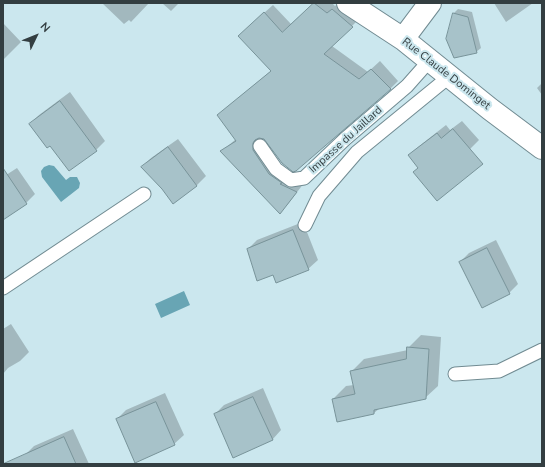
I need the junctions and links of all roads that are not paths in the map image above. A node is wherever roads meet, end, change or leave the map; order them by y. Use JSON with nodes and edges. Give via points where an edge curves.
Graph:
{"nodes":[{"id":1,"x":348,"y":3,"type":"edge"},
{"id":2,"x":430,"y":3,"type":"edge"},
{"id":3,"x":403,"y":39,"type":"junction"},
{"id":4,"x":430,"y":60,"type":"junction"},
{"id":5,"x":450,"y":76,"type":"junction"},
{"id":6,"x":260,"y":146,"type":"dead end"},
{"id":7,"x":542,"y":148,"type":"edge"},
{"id":8,"x":144,"y":194,"type":"dead end"},
{"id":9,"x":305,"y":225,"type":"dead end"},
{"id":10,"x":3,"y":288,"type":"edge"},
{"id":11,"x":542,"y":350,"type":"edge"},
{"id":12,"x":455,"y":374,"type":"dead end"}],
"edges":[{"from":1,"to":3,"type":"street","name":"Rue Claude Dominget"},
{"from":2,"to":3,"type":"street"},
{"from":3,"to":4,"type":"street","name":"Rue Claude Dominget"},
{"from":4,"to":5,"type":"street","name":"Rue Claude Dominget"},
{"from":4,"to":6,"type":"lane","name":"Impasse du Jaillard","via":[[407,86],[304,178],[291,180],[276,169]]},
{"from":5,"to":7,"type":"street","name":"Rue Claude Dominget"},
{"from":5,"to":9,"type":"lane","via":[[357,152],[319,196]]},
{"from":8,"to":10,"type":"lane"},
{"from":11,"to":12,"type":"lane","via":[[499,371]]}]}
